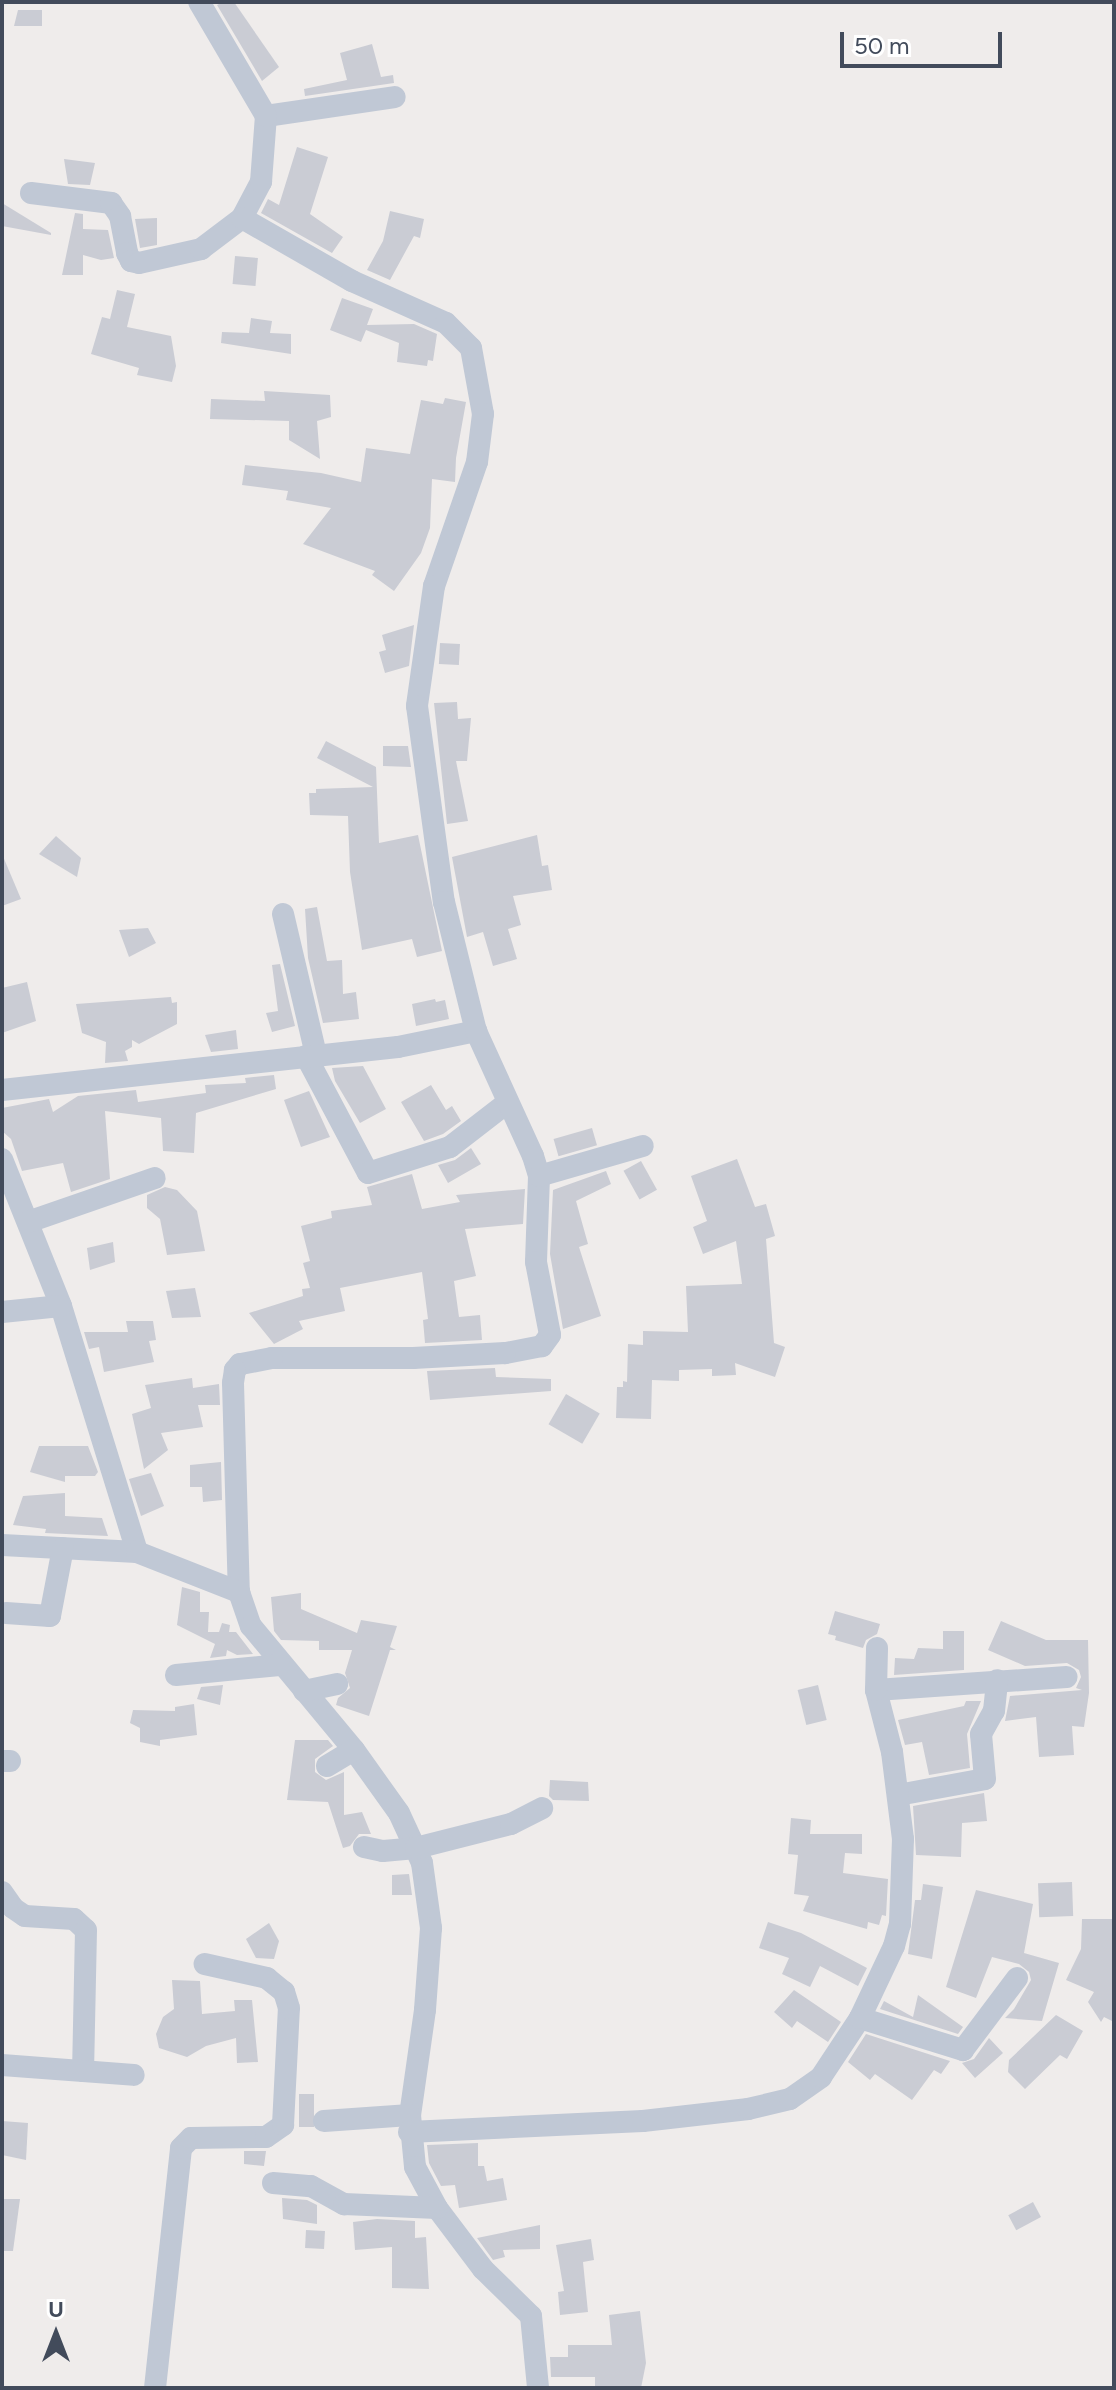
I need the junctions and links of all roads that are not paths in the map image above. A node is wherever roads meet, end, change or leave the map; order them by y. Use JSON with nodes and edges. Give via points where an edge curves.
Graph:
{"nodes":[{"id":1,"x":199,"y":2,"type":"edge"},
{"id":2,"x":395,"y":97,"type":"dead end"},
{"id":3,"x":266,"y":116,"type":"junction"},
{"id":4,"x":31,"y":193,"type":"dead end"},
{"id":5,"x":242,"y":218,"type":"junction"},
{"id":6,"x":283,"y":914,"type":"dead end"},
{"id":7,"x":476,"y":1031,"type":"junction"},
{"id":8,"x":311,"y":1055,"type":"junction"},
{"id":9,"x":2,"y":1090,"type":"edge"},
{"id":10,"x":507,"y":1103,"type":"junction"},
{"id":11,"x":643,"y":1146,"type":"dead end"},
{"id":12,"x":2,"y":1159,"type":"edge"},
{"id":13,"x":539,"y":1176,"type":"junction"},
{"id":14,"x":155,"y":1178,"type":"dead end"},
{"id":15,"x":28,"y":1222,"type":"junction"},
{"id":16,"x":61,"y":1306,"type":"junction"},
{"id":17,"x":2,"y":1312,"type":"edge"},
{"id":18,"x":2,"y":1545,"type":"edge"},
{"id":19,"x":63,"y":1548,"type":"junction"},
{"id":20,"x":137,"y":1552,"type":"junction"},
{"id":21,"x":239,"y":1592,"type":"junction"},
{"id":22,"x":6,"y":1613,"type":"dead end"},
{"id":23,"x":877,"y":1648,"type":"dead end"},
{"id":24,"x":280,"y":1665,"type":"junction"},
{"id":25,"x":176,"y":1675,"type":"dead end"},
{"id":26,"x":1067,"y":1677,"type":"dead end"},
{"id":27,"x":997,"y":1680,"type":"junction"},
{"id":28,"x":337,"y":1684,"type":"dead end"},
{"id":29,"x":876,"y":1690,"type":"junction"},
{"id":30,"x":304,"y":1691,"type":"junction"},
{"id":31,"x":354,"y":1750,"type":"junction"},
{"id":32,"x":327,"y":1766,"type":"dead end"},
{"id":33,"x":898,"y":1795,"type":"junction"},
{"id":34,"x":542,"y":1808,"type":"dead end"},
{"id":35,"x":364,"y":1847,"type":"dead end"},
{"id":36,"x":416,"y":1848,"type":"junction"},
{"id":37,"x":2,"y":1892,"type":"edge"},
{"id":38,"x":205,"y":1964,"type":"dead end"},
{"id":39,"x":1017,"y":1978,"type":"dead end"},
{"id":40,"x":860,"y":2018,"type":"junction"},
{"id":41,"x":2,"y":2065,"type":"edge"},
{"id":42,"x":83,"y":2071,"type":"junction"},
{"id":43,"x":134,"y":2075,"type":"dead end"},
{"id":44,"x":324,"y":2121,"type":"dead end"},
{"id":45,"x":410,"y":2123,"type":"junction"},
{"id":46,"x":273,"y":2183,"type":"dead end"},
{"id":47,"x":437,"y":2208,"type":"junction"},
{"id":48,"x":155,"y":2388,"type":"edge"},
{"id":49,"x":538,"y":2388,"type":"edge"}],
"edges":[{"from":1,"to":3,"type":"street"},
{"from":2,"to":3,"type":"street"},
{"from":3,"to":5,"type":"street","via":[[261,182]]},
{"from":4,"to":5,"type":"street","via":[[111,203],[120,216],[127,253],[139,263],[201,249]]},
{"from":5,"to":7,"type":"street","via":[[352,281],[446,323],[471,348],[483,414],[477,462],[434,586],[417,706],[444,902]]},
{"from":6,"to":8,"type":"street"},
{"from":7,"to":8,"type":"street","via":[[398,1047]]},
{"from":7,"to":10,"type":"street"},
{"from":8,"to":9,"type":"street"},
{"from":8,"to":10,"type":"street","via":[[368,1173],[450,1147]]},
{"from":10,"to":13,"type":"street"},
{"from":11,"to":13,"type":"street"},
{"from":12,"to":15,"type":"street"},
{"from":13,"to":21,"type":"street","via":[[536,1262],[550,1335],[542,1346],[413,1358],[272,1358],[240,1364],[235,1370]]},
{"from":14,"to":15,"type":"street"},
{"from":15,"to":16,"type":"street"},
{"from":16,"to":17,"type":"street"},
{"from":16,"to":20,"type":"street"},
{"from":18,"to":19,"type":"street"},
{"from":19,"to":20,"type":"street"},
{"from":19,"to":22,"type":"street","via":[[50,1616]]},
{"from":20,"to":21,"type":"street"},
{"from":21,"to":24,"type":"street","via":[[251,1626]]},
{"from":23,"to":29,"type":"street"},
{"from":24,"to":25,"type":"street"},
{"from":24,"to":30,"type":"street"},
{"from":26,"to":27,"type":"street"},
{"from":27,"to":29,"type":"street"},
{"from":27,"to":33,"type":"street","via":[[994,1711],[981,1734],[985,1779]]},
{"from":28,"to":30,"type":"street"},
{"from":29,"to":33,"type":"street"},
{"from":30,"to":31,"type":"street"},
{"from":31,"to":32,"type":"street"},
{"from":31,"to":36,"type":"street","via":[[399,1813]]},
{"from":33,"to":40,"type":"street","via":[[904,1880],[900,1924]]},
{"from":34,"to":36,"type":"street","via":[[511,1824]]},
{"from":35,"to":36,"type":"street"},
{"from":36,"to":45,"type":"street","via":[[429,1895],[431,1928]]},
{"from":37,"to":42,"type":"street","via":[[25,1916],[74,1919],[86,1930]]},
{"from":38,"to":48,"type":"street","via":[[267,1978],[284,1992],[289,2008],[283,2125],[266,2137],[191,2138],[181,2148]]},
{"from":39,"to":40,"type":"street","via":[[963,2050]]},
{"from":40,"to":45,"type":"street","via":[[821,2077],[790,2099],[748,2109],[643,2121]]},
{"from":41,"to":42,"type":"street"},
{"from":42,"to":43,"type":"street"},
{"from":44,"to":45,"type":"street"},
{"from":45,"to":47,"type":"street","via":[[415,2167]]},
{"from":46,"to":47,"type":"street","via":[[311,2186],[344,2204]]},
{"from":47,"to":49,"type":"street","via":[[483,2269],[531,2316]]}]}
